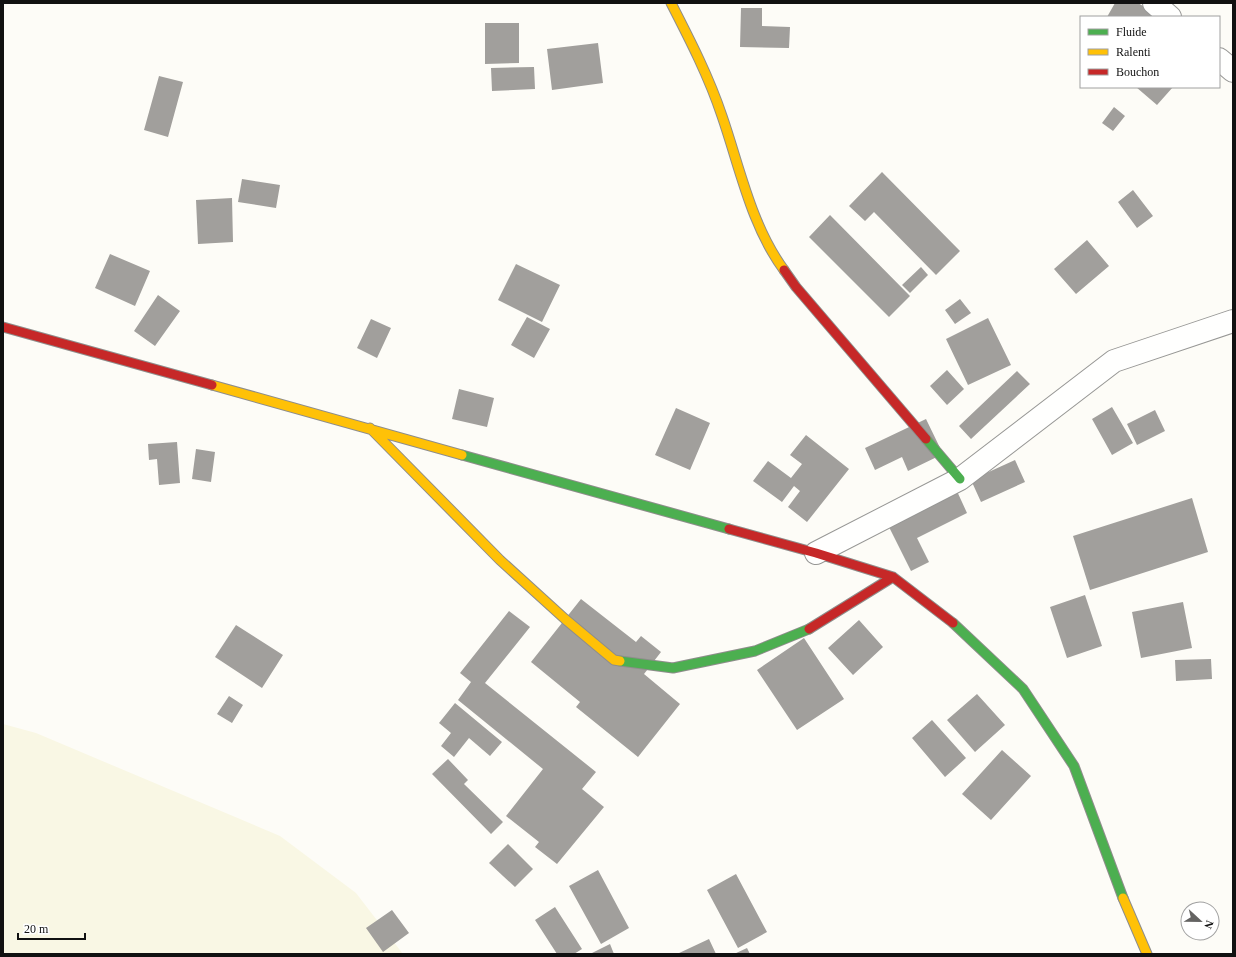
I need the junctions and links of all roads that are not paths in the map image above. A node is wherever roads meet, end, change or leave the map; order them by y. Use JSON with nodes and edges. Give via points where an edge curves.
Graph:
{"nodes":[{"id":1,"x":671,"y":3,"type":"edge"},
{"id":2,"x":1154,"y":3,"type":"edge"},
{"id":3,"x":1169,"y":16,"type":"edge"},
{"id":4,"x":1220,"y":60,"type":"edge"},
{"id":5,"x":1233,"y":71,"type":"edge"},
{"id":6,"x":1233,"y":321,"type":"edge"},
{"id":7,"x":3,"y":326,"type":"edge"},
{"id":8,"x":369,"y":428,"type":"junction"},
{"id":9,"x":960,"y":479,"type":"junction"},
{"id":10,"x":816,"y":553,"type":"junction"},
{"id":11,"x":893,"y":577,"type":"junction"},
{"id":12,"x":1147,"y":954,"type":"edge"}],
"edges":[{"from":1,"to":9,"type":"street","via":[[707,75],[756,220],[776,259],[796,287]]},
{"from":2,"to":3,"type":"street"},
{"from":4,"to":5,"type":"street"},
{"from":6,"to":9,"type":"street","via":[[1114,361]]},
{"from":7,"to":8,"type":"street"},
{"from":8,"to":10,"type":"street"},
{"from":8,"to":11,"type":"street","via":[[500,560],[614,660],[673,668],[755,651],[807,630]]},
{"from":9,"to":10,"type":"street"},
{"from":10,"to":11,"type":"street"},
{"from":11,"to":12,"type":"street","via":[[947,617],[1023,689],[1074,766],[1115,878]]}]}
